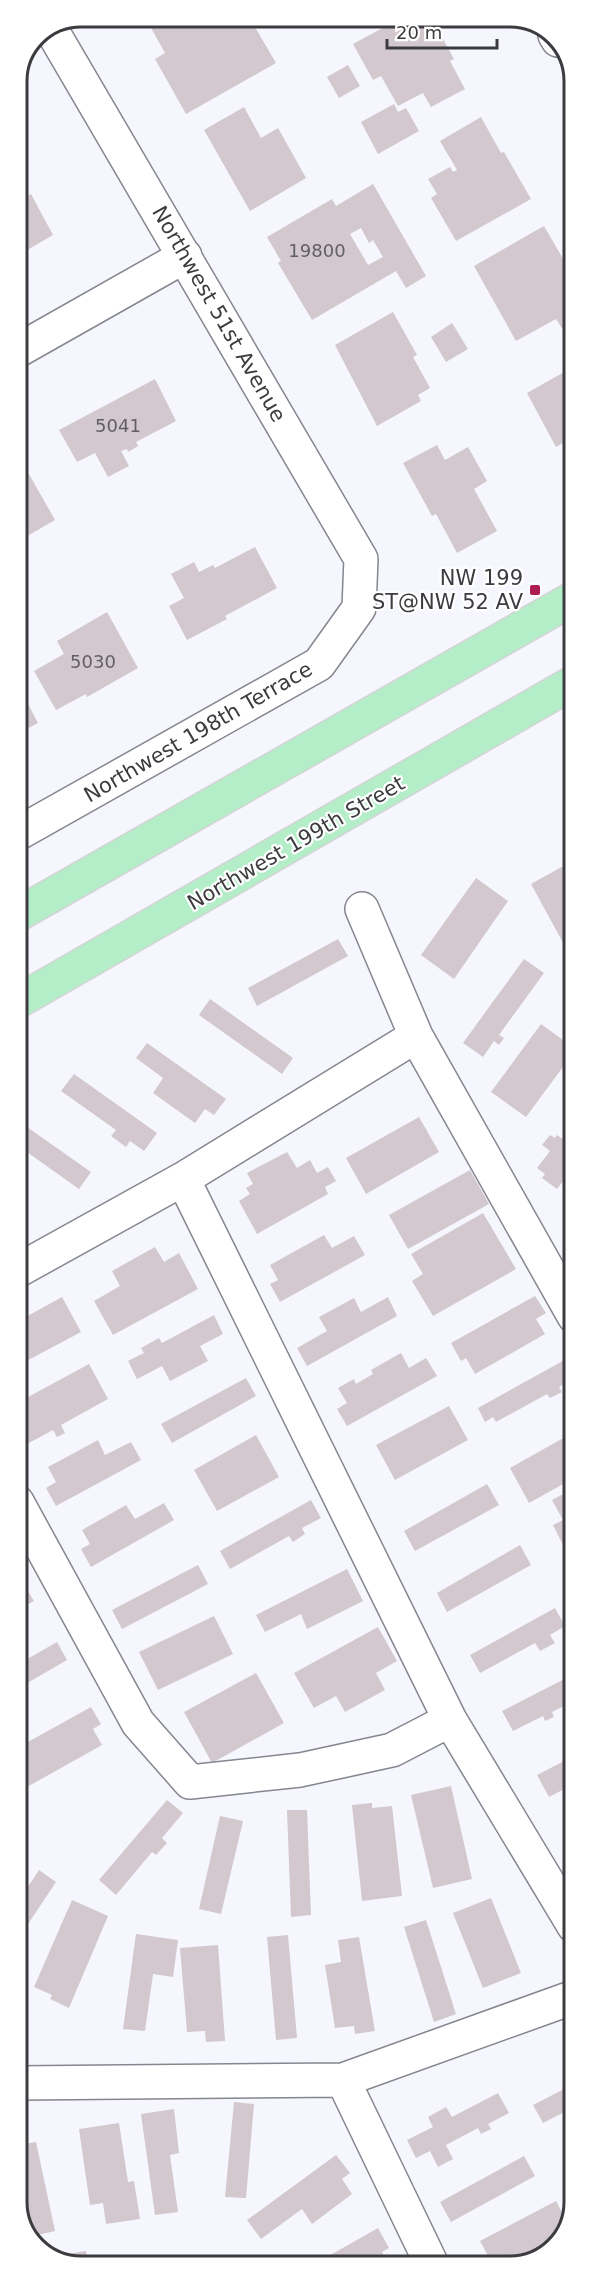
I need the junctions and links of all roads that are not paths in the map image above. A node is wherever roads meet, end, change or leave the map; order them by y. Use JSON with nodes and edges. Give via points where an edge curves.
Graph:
{"nodes":[{"id":1,"x":54,"y":34,"type":"edge"},
{"id":2,"x":185,"y":256,"type":"junction"},
{"id":3,"x":27,"y":345,"type":"edge"},
{"id":4,"x":564,"y":604,"type":"edge"},
{"id":5,"x":359,"y":608,"type":"joint"},
{"id":6,"x":564,"y":688,"type":"edge"},
{"id":7,"x":27,"y":828,"type":"edge"},
{"id":8,"x":27,"y":909,"type":"edge"},
{"id":9,"x":362,"y":909,"type":"dead end"},
{"id":10,"x":27,"y":996,"type":"edge"},
{"id":11,"x":417,"y":1036,"type":"junction"},
{"id":12,"x":183,"y":1179,"type":"junction"},
{"id":13,"x":27,"y":1265,"type":"edge"},
{"id":14,"x":564,"y":1298,"type":"edge"},
{"id":15,"x":27,"y":1520,"type":"edge"},
{"id":16,"x":450,"y":1720,"type":"junction"},
{"id":17,"x":564,"y":1909,"type":"edge"},
{"id":18,"x":564,"y":2001,"type":"edge"},
{"id":19,"x":343,"y":2080,"type":"junction"},
{"id":20,"x":27,"y":2084,"type":"edge"},
{"id":21,"x":428,"y":2256,"type":"edge"}],
"edges":[{"from":1,"to":2,"type":"street","name":"Northwest 51st Avenue"},
{"from":2,"to":3,"type":"street"},
{"from":2,"to":5,"type":"street","name":"Northwest 51st Avenue","via":[[360,559]]},
{"from":4,"to":8,"type":"main road"},
{"from":5,"to":7,"type":"street","name":"Northwest 198th Terrace","via":[[319,664]]},
{"from":6,"to":10,"type":"main road","name":"Northwest 199th Street"},
{"from":9,"to":11,"type":"street"},
{"from":11,"to":12,"type":"street"},
{"from":11,"to":14,"type":"street"},
{"from":12,"to":13,"type":"street"},
{"from":12,"to":16,"type":"street"},
{"from":15,"to":16,"type":"street","via":[[138,1723],[190,1782],[300,1770],[392,1750]]},
{"from":16,"to":17,"type":"street"},
{"from":18,"to":19,"type":"street"},
{"from":19,"to":20,"type":"street"},
{"from":19,"to":21,"type":"street"}]}
